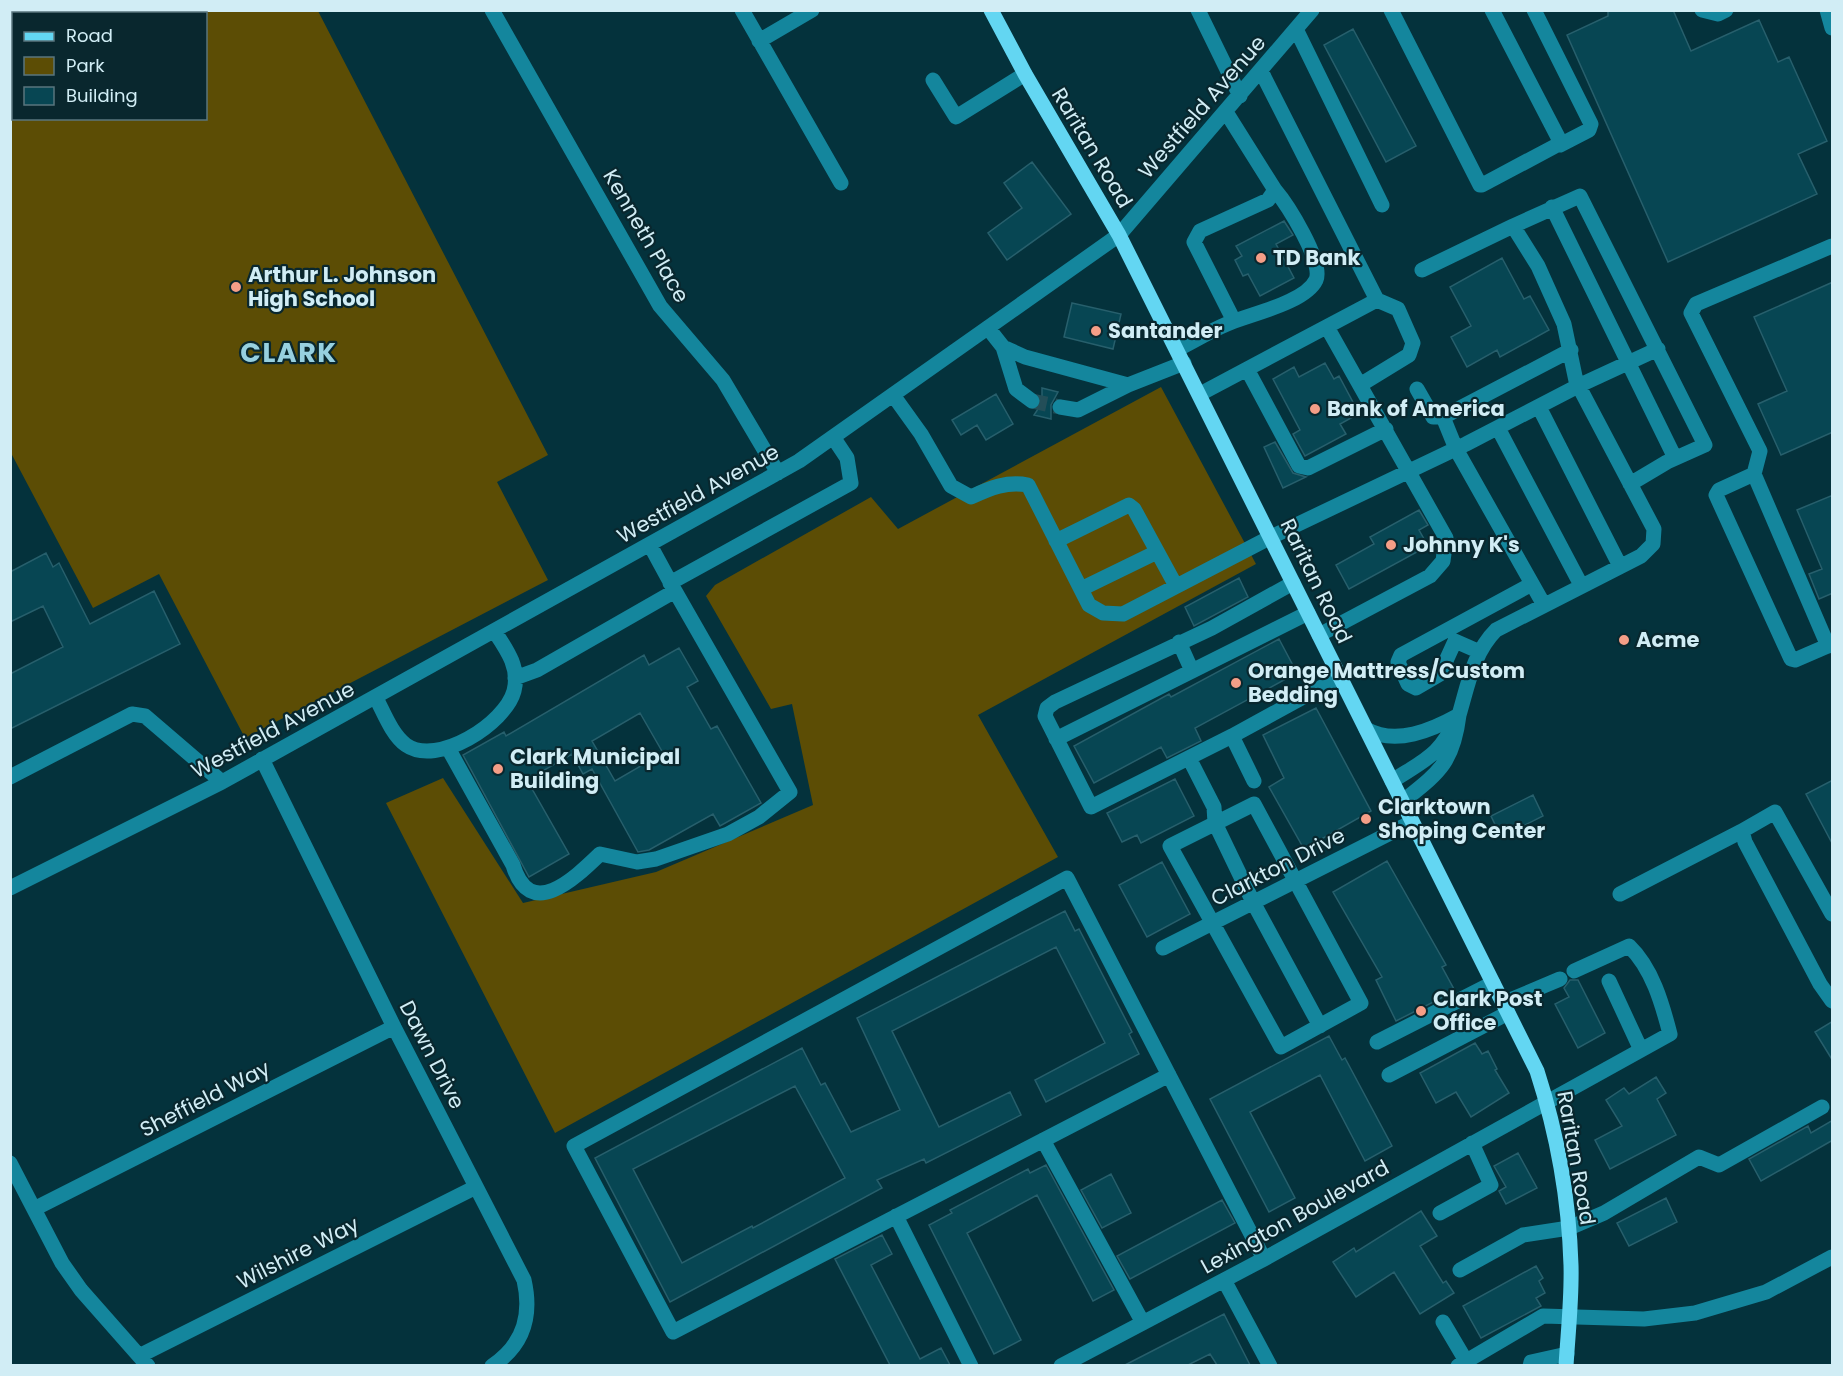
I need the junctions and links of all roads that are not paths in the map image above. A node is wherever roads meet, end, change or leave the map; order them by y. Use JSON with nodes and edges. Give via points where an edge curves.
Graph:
{"nodes":[{"id":1,"x":492,"y":10,"type":"edge"},
{"id":2,"x":742,"y":10,"type":"edge"},
{"id":3,"x":812,"y":10,"type":"edge"},
{"id":4,"x":991,"y":10,"type":"edge"},
{"id":5,"x":1198,"y":10,"type":"edge"},
{"id":6,"x":1312,"y":10,"type":"edge"},
{"id":7,"x":1391,"y":10,"type":"edge"},
{"id":8,"x":1492,"y":10,"type":"edge"},
{"id":9,"x":1534,"y":10,"type":"edge"},
{"id":10,"x":1702,"y":10,"type":"edge"},
{"id":11,"x":1726,"y":10,"type":"edge"},
{"id":12,"x":1827,"y":10,"type":"edge"},
{"id":13,"x":1833,"y":28,"type":"edge"},
{"id":14,"x":1296,"y":29,"type":"junction"},
{"id":15,"x":759,"y":41,"type":"junction"},
{"id":16,"x":1261,"y":71,"type":"junction"},
{"id":17,"x":1025,"y":74,"type":"junction"},
{"id":18,"x":933,"y":80,"type":"dead end"},
{"id":19,"x":1240,"y":96,"type":"junction"},
{"id":20,"x":1226,"y":112,"type":"junction"},
{"id":21,"x":1560,"y":146,"type":"junction"},
{"id":22,"x":841,"y":183,"type":"dead end"},
{"id":23,"x":1275,"y":190,"type":"junction"},
{"id":24,"x":1382,"y":205,"type":"dead end"},
{"id":25,"x":1552,"y":207,"type":"junction"},
{"id":26,"x":1513,"y":226,"type":"junction"},
{"id":27,"x":1119,"y":235,"type":"junction"},
{"id":28,"x":1833,"y":246,"type":"edge"},
{"id":29,"x":1422,"y":270,"type":"dead end"},
{"id":30,"x":1377,"y":300,"type":"junction"},
{"id":31,"x":1234,"y":321,"type":"junction"},
{"id":32,"x":1327,"y":327,"type":"junction"},
{"id":33,"x":988,"y":328,"type":"junction"},
{"id":34,"x":1003,"y":347,"type":"junction"},
{"id":35,"x":1658,"y":349,"type":"junction"},
{"id":36,"x":1571,"y":350,"type":"junction"},
{"id":37,"x":1181,"y":356,"type":"junction"},
{"id":38,"x":1626,"y":363,"type":"junction"},
{"id":39,"x":1247,"y":369,"type":"junction"},
{"id":40,"x":1128,"y":385,"type":"junction"},
{"id":41,"x":1360,"y":385,"type":"junction"},
{"id":42,"x":1578,"y":386,"type":"junction"},
{"id":43,"x":1417,"y":389,"type":"dead end"},
{"id":44,"x":1200,"y":393,"type":"junction"},
{"id":45,"x":893,"y":394,"type":"junction"},
{"id":46,"x":1032,"y":401,"type":"tunnel mouth"},
{"id":47,"x":1060,"y":407,"type":"tunnel mouth"},
{"id":48,"x":1539,"y":407,"type":"junction"},
{"id":49,"x":1443,"y":417,"type":"junction"},
{"id":50,"x":1498,"y":428,"type":"junction"},
{"id":51,"x":1386,"y":429,"type":"junction"},
{"id":52,"x":833,"y":437,"type":"junction"},
{"id":53,"x":1456,"y":449,"type":"junction"},
{"id":54,"x":1675,"y":458,"type":"junction"},
{"id":55,"x":1411,"y":470,"type":"junction"},
{"id":56,"x":778,"y":474,"type":"junction"},
{"id":57,"x":1754,"y":474,"type":"junction"},
{"id":58,"x":1630,"y":484,"type":"junction"},
{"id":59,"x":1271,"y":537,"type":"junction"},
{"id":60,"x":1056,"y":540,"type":"junction"},
{"id":61,"x":650,"y":545,"type":"junction"},
{"id":62,"x":1157,"y":552,"type":"junction"},
{"id":63,"x":1620,"y":566,"type":"junction"},
{"id":64,"x":1293,"y":583,"type":"junction"},
{"id":65,"x":1532,"y":584,"type":"junction"},
{"id":66,"x":1581,"y":585,"type":"junction"},
{"id":67,"x":1176,"y":586,"type":"junction"},
{"id":68,"x":672,"y":587,"type":"junction"},
{"id":69,"x":1081,"y":589,"type":"junction"},
{"id":70,"x":1544,"y":606,"type":"junction"},
{"id":71,"x":1308,"y":613,"type":"junction"},
{"id":72,"x":495,"y":632,"type":"junction"},
{"id":73,"x":1319,"y":635,"type":"junction"},
{"id":74,"x":1179,"y":642,"type":"junction"},
{"id":75,"x":1831,"y":645,"type":"edge"},
{"id":76,"x":1480,"y":652,"type":"junction"},
{"id":77,"x":1192,"y":671,"type":"junction"},
{"id":78,"x":1340,"y":676,"type":"junction"},
{"id":79,"x":514,"y":678,"type":"junction"},
{"id":80,"x":376,"y":698,"type":"junction"},
{"id":81,"x":1459,"y":715,"type":"junction"},
{"id":82,"x":1366,"y":729,"type":"junction"},
{"id":83,"x":1232,"y":736,"type":"junction"},
{"id":84,"x":1056,"y":739,"type":"junction"},
{"id":85,"x":448,"y":748,"type":"junction"},
{"id":86,"x":1189,"y":758,"type":"junction"},
{"id":87,"x":262,"y":759,"type":"junction"},
{"id":88,"x":10,"y":777,"type":"edge"},
{"id":89,"x":1254,"y":781,"type":"dead end"},
{"id":90,"x":222,"y":782,"type":"junction"},
{"id":91,"x":1392,"y":782,"type":"junction"},
{"id":92,"x":1402,"y":802,"type":"junction"},
{"id":93,"x":1412,"y":822,"type":"junction"},
{"id":94,"x":1215,"y":823,"type":"junction"},
{"id":95,"x":1742,"y":831,"type":"junction"},
{"id":96,"x":1297,"y":880,"type":"junction"},
{"id":97,"x":10,"y":888,"type":"edge"},
{"id":98,"x":1620,"y":894,"type":"dead end"},
{"id":99,"x":1253,"y":902,"type":"junction"},
{"id":100,"x":1833,"y":914,"type":"edge"},
{"id":101,"x":1212,"y":923,"type":"junction"},
{"id":102,"x":1163,"y":948,"type":"dead end"},
{"id":103,"x":1609,"y":981,"type":"dead end"},
{"id":104,"x":1492,"y":983,"type":"junction"},
{"id":105,"x":1833,"y":1001,"type":"edge"},
{"id":106,"x":1505,"y":1008,"type":"junction"},
{"id":107,"x":1320,"y":1026,"type":"junction"},
{"id":108,"x":394,"y":1027,"type":"junction"},
{"id":109,"x":1377,"y":1042,"type":"dead end"},
{"id":110,"x":1641,"y":1050,"type":"junction"},
{"id":111,"x":1169,"y":1075,"type":"junction"},
{"id":112,"x":1389,"y":1075,"type":"dead end"},
{"id":113,"x":1547,"y":1102,"type":"junction"},
{"id":114,"x":1822,"y":1107,"type":"dead end"},
{"id":115,"x":1043,"y":1140,"type":"junction"},
{"id":116,"x":1472,"y":1143,"type":"junction"},
{"id":117,"x":10,"y":1162,"type":"edge"},
{"id":118,"x":476,"y":1187,"type":"junction"},
{"id":119,"x":34,"y":1209,"type":"junction"},
{"id":120,"x":1440,"y":1213,"type":"dead end"},
{"id":121,"x":896,"y":1216,"type":"junction"},
{"id":122,"x":1569,"y":1228,"type":"junction"},
{"id":123,"x":1833,"y":1257,"type":"edge"},
{"id":124,"x":1264,"y":1258,"type":"junction"},
{"id":125,"x":1460,"y":1270,"type":"dead end"},
{"id":126,"x":1224,"y":1280,"type":"junction"},
{"id":127,"x":1569,"y":1317,"type":"junction"},
{"id":128,"x":1443,"y":1322,"type":"dead end"},
{"id":129,"x":1143,"y":1323,"type":"junction"},
{"id":130,"x":1566,"y":1360,"type":"edge"},
{"id":131,"x":144,"y":1361,"type":"edge"},
{"id":132,"x":1462,"y":1363,"type":"edge"},
{"id":133,"x":1530,"y":1364,"type":"edge"},
{"id":134,"x":492,"y":1365,"type":"edge"},
{"id":135,"x":972,"y":1365,"type":"edge"},
{"id":136,"x":1061,"y":1365,"type":"edge"},
{"id":137,"x":1270,"y":1365,"type":"edge"}],
"edges":[{"from":1,"to":56,"type":"street","name":"Kenneth Place","via":[[660,306],[723,380]]},
{"from":2,"to":15,"type":"street"},
{"from":3,"to":15,"type":"street"},
{"from":4,"to":17,"type":"main road","name":"Raritan Road"},
{"from":5,"to":19,"type":"street"},
{"from":6,"to":14,"type":"street","name":"Westfield Avenue"},
{"from":7,"to":21,"type":"street","via":[[1480,185]]},
{"from":8,"to":21,"type":"street","via":[[1562,140]]},
{"from":9,"to":21,"type":"street","via":[[1591,124],[1589,130]]},
{"from":10,"to":11,"type":"street","via":[[1718,14]]},
{"from":12,"to":13,"type":"street"},
{"from":14,"to":16,"type":"street","name":"Westfield Avenue"},
{"from":14,"to":24,"type":"street"},
{"from":15,"to":22,"type":"street"},
{"from":16,"to":19,"type":"street","name":"Westfield Avenue"},
{"from":16,"to":30,"type":"street"},
{"from":17,"to":18,"type":"street","via":[[956,117]]},
{"from":17,"to":27,"type":"main road","name":"Raritan Road"},
{"from":19,"to":20,"type":"street","name":"Westfield Avenue"},
{"from":20,"to":23,"type":"street"},
{"from":20,"to":27,"type":"street","name":"Westfield Avenue"},
{"from":23,"to":31,"type":"street","via":[[1268,200],[1200,231],[1194,243]]},
{"from":23,"to":31,"type":"street","via":[[1287,203],[1317,264],[1317,279],[1305,293]]},
{"from":25,"to":26,"type":"street"},
{"from":25,"to":35,"type":"street","via":[[1580,196]]},
{"from":25,"to":38,"type":"street"},
{"from":26,"to":29,"type":"street"},
{"from":26,"to":36,"type":"street","via":[[1550,290]]},
{"from":27,"to":33,"type":"street","name":"Westfield Avenue"},
{"from":27,"to":37,"type":"main road","name":"Raritan Road"},
{"from":28,"to":57,"type":"street","via":[[1692,307],[1691,313],[1760,451]]},
{"from":30,"to":32,"type":"street"},
{"from":30,"to":41,"type":"street","via":[[1398,309],[1413,343],[1409,355]]},
{"from":31,"to":37,"type":"street"},
{"from":32,"to":39,"type":"street"},
{"from":32,"to":41,"type":"street"},
{"from":33,"to":34,"type":"street"},
{"from":33,"to":45,"type":"street","name":"Westfield Avenue"},
{"from":34,"to":40,"type":"street","via":[[1025,357]]},
{"from":34,"to":46,"type":"street","via":[[1016,389]]},
{"from":35,"to":38,"type":"street"},
{"from":35,"to":54,"type":"street","via":[[1705,445]]},
{"from":36,"to":42,"type":"street"},
{"from":36,"to":49,"type":"street"},
{"from":37,"to":40,"type":"street"},
{"from":37,"to":44,"type":"main road","name":"Raritan Road"},
{"from":38,"to":42,"type":"street"},
{"from":38,"to":54,"type":"street"},
{"from":39,"to":44,"type":"street"},
{"from":39,"to":51,"type":"street","via":[[1299,465],[1308,468]]},
{"from":40,"to":47,"type":"street","via":[[1078,410]]},
{"from":41,"to":51,"type":"street"},
{"from":42,"to":48,"type":"street"},
{"from":42,"to":58,"type":"street"},
{"from":43,"to":49,"type":"street","via":[[1433,417]]},
{"from":44,"to":59,"type":"main road","name":"Raritan Road"},
{"from":45,"to":52,"type":"street","name":"Westfield Avenue"},
{"from":45,"to":60,"type":"street","via":[[951,486],[971,497],[1012,482],[1028,485]]},
{"from":48,"to":50,"type":"street"},
{"from":48,"to":63,"type":"street"},
{"from":49,"to":53,"type":"street"},
{"from":50,"to":53,"type":"street"},
{"from":50,"to":66,"type":"street"},
{"from":51,"to":55,"type":"street"},
{"from":52,"to":56,"type":"street","name":"Westfield Avenue"},
{"from":52,"to":68,"type":"street","via":[[847,458],[851,483]]},
{"from":53,"to":55,"type":"street"},
{"from":53,"to":65,"type":"street"},
{"from":54,"to":58,"type":"street"},
{"from":55,"to":59,"type":"street"},
{"from":55,"to":73,"type":"street","via":[[1446,538],[1443,561],[1430,576]]},
{"from":56,"to":61,"type":"street","name":"Westfield Avenue"},
{"from":57,"to":75,"type":"street"},
{"from":57,"to":75,"type":"street","via":[[1716,495],[1791,658],[1795,660]]},
{"from":58,"to":63,"type":"street","via":[[1654,529],[1653,544]]},
{"from":59,"to":64,"type":"main road","name":"Raritan Road"},
{"from":59,"to":67,"type":"street"},
{"from":60,"to":62,"type":"street","via":[[1129,505]]},
{"from":60,"to":69,"type":"street"},
{"from":61,"to":68,"type":"street"},
{"from":61,"to":72,"type":"street","name":"Westfield Avenue"},
{"from":62,"to":67,"type":"street"},
{"from":62,"to":69,"type":"street"},
{"from":63,"to":66,"type":"street"},
{"from":64,"to":71,"type":"main road","name":"Raritan Road"},
{"from":64,"to":74,"type":"street"},
{"from":65,"to":70,"type":"street"},
{"from":65,"to":76,"type":"street","via":[[1458,624],[1449,637]]},
{"from":66,"to":70,"type":"street"},
{"from":67,"to":69,"type":"street","via":[[1123,614],[1103,613],[1089,605]]},
{"from":68,"to":79,"type":"street","via":[[537,670]]},
{"from":68,"to":85,"type":"street","via":[[790,792],[759,817],[728,834],[656,859],[637,861],[600,854],[555,891],[535,892],[518,881],[513,865]]},
{"from":70,"to":76,"type":"street","via":[[1496,630]]},
{"from":71,"to":73,"type":"main road","name":"Raritan Road"},
{"from":71,"to":77,"type":"street"},
{"from":72,"to":79,"type":"street","via":[[510,653]]},
{"from":72,"to":80,"type":"street","name":"Westfield Avenue"},
{"from":73,"to":78,"type":"main road","name":"Raritan Road"},
{"from":74,"to":77,"type":"street"},
{"from":74,"to":84,"type":"street","via":[[1047,708],[1045,716]]},
{"from":76,"to":81,"type":"street"},
{"from":77,"to":84,"type":"street"},
{"from":78,"to":82,"type":"main road","name":"Raritan Road"},
{"from":78,"to":83,"type":"street"},
{"from":79,"to":85,"type":"street","via":[[510,700],[500,716]]},
{"from":80,"to":85,"type":"street","via":[[404,743],[422,752]]},
{"from":80,"to":87,"type":"street","name":"Westfield Avenue"},
{"from":81,"to":82,"type":"street","via":[[1407,736],[1375,734]]},
{"from":81,"to":91,"type":"street","via":[[1434,755]]},
{"from":81,"to":92,"type":"street","via":[[1446,764]]},
{"from":82,"to":91,"type":"main road","name":"Raritan Road"},
{"from":83,"to":86,"type":"street"},
{"from":83,"to":89,"type":"street"},
{"from":84,"to":86,"type":"street","via":[[1091,807]]},
{"from":86,"to":94,"type":"street","via":[[1214,807]]},
{"from":87,"to":90,"type":"street","name":"Westfield Avenue"},
{"from":87,"to":108,"type":"street","name":"Dawn Drive"},
{"from":88,"to":90,"type":"street","via":[[132,714],[145,716]]},
{"from":90,"to":97,"type":"street","name":"Westfield Avenue"},
{"from":91,"to":92,"type":"main road","name":"Raritan Road"},
{"from":92,"to":93,"type":"main road","name":"Raritan Road"},
{"from":93,"to":96,"type":"street","name":"Clarkton Drive"},
{"from":93,"to":104,"type":"main road","name":"Raritan Road"},
{"from":94,"to":96,"type":"street","via":[[1254,804]]},
{"from":94,"to":99,"type":"street"},
{"from":94,"to":101,"type":"street","via":[[1170,846]]},
{"from":95,"to":98,"type":"street"},
{"from":95,"to":100,"type":"street","via":[[1775,812]]},
{"from":95,"to":105,"type":"street","via":[[1744,842],[1820,984]]},
{"from":96,"to":99,"type":"street","name":"Clarkton Drive"},
{"from":96,"to":107,"type":"street","via":[[1361,1003]]},
{"from":99,"to":101,"type":"street","name":"Clarkton Drive"},
{"from":99,"to":107,"type":"street"},
{"from":101,"to":102,"type":"street","name":"Clarkton Drive"},
{"from":101,"to":107,"type":"street","via":[[1281,1047]]},
{"from":103,"to":110,"type":"street"},
{"from":104,"to":106,"type":"main road","name":"Raritan Road"},
{"from":104,"to":109,"type":"street"},
{"from":106,"to":110,"type":"street","name":"Lexington Boulevard","via":[[1629,946],[1643,959],[1670,1034]]},
{"from":106,"to":112,"type":"street"},
{"from":106,"to":113,"type":"main road","name":"Raritan Road","via":[[1537,1071]]},
{"from":108,"to":118,"type":"street","name":"Dawn Drive"},
{"from":108,"to":119,"type":"street","name":"Sheffield Way"},
{"from":110,"to":113,"type":"street","name":"Lexington Boulevard"},
{"from":111,"to":115,"type":"street"},
{"from":111,"to":121,"type":"street","via":[[1067,878],[574,1146],[673,1332]]},
{"from":111,"to":124,"type":"street"},
{"from":113,"to":116,"type":"street","name":"Lexington Boulevard"},
{"from":113,"to":122,"type":"main road","name":"Raritan Road"},
{"from":114,"to":122,"type":"street","via":[[1719,1165],[1699,1157],[1604,1213]]},
{"from":115,"to":121,"type":"street"},
{"from":115,"to":129,"type":"street"},
{"from":116,"to":120,"type":"street","via":[[1491,1185]]},
{"from":116,"to":124,"type":"street","name":"Lexington Boulevard"},
{"from":117,"to":119,"type":"street"},
{"from":118,"to":131,"type":"street","name":"Wilshire Way"},
{"from":118,"to":134,"type":"street","name":"Dawn Drive","via":[[524,1280],[528,1297],[523,1331],[514,1347]]},
{"from":119,"to":131,"type":"street","via":[[81,1290]]},
{"from":121,"to":135,"type":"street"},
{"from":122,"to":125,"type":"street","via":[[1523,1235]]},
{"from":122,"to":127,"type":"main road","name":"Raritan Road"},
{"from":123,"to":127,"type":"street","via":[[1766,1292],[1695,1313],[1644,1320]]},
{"from":124,"to":126,"type":"street","name":"Lexington Boulevard"},
{"from":126,"to":129,"type":"street","name":"Lexington Boulevard"},
{"from":126,"to":137,"type":"street"},
{"from":127,"to":130,"type":"main road","name":"Raritan Road"},
{"from":127,"to":132,"type":"street","via":[[1543,1316]]},
{"from":128,"to":132,"type":"street"},
{"from":129,"to":136,"type":"street","name":"Lexington Boulevard"},
{"from":130,"to":133,"type":"street"}]}
